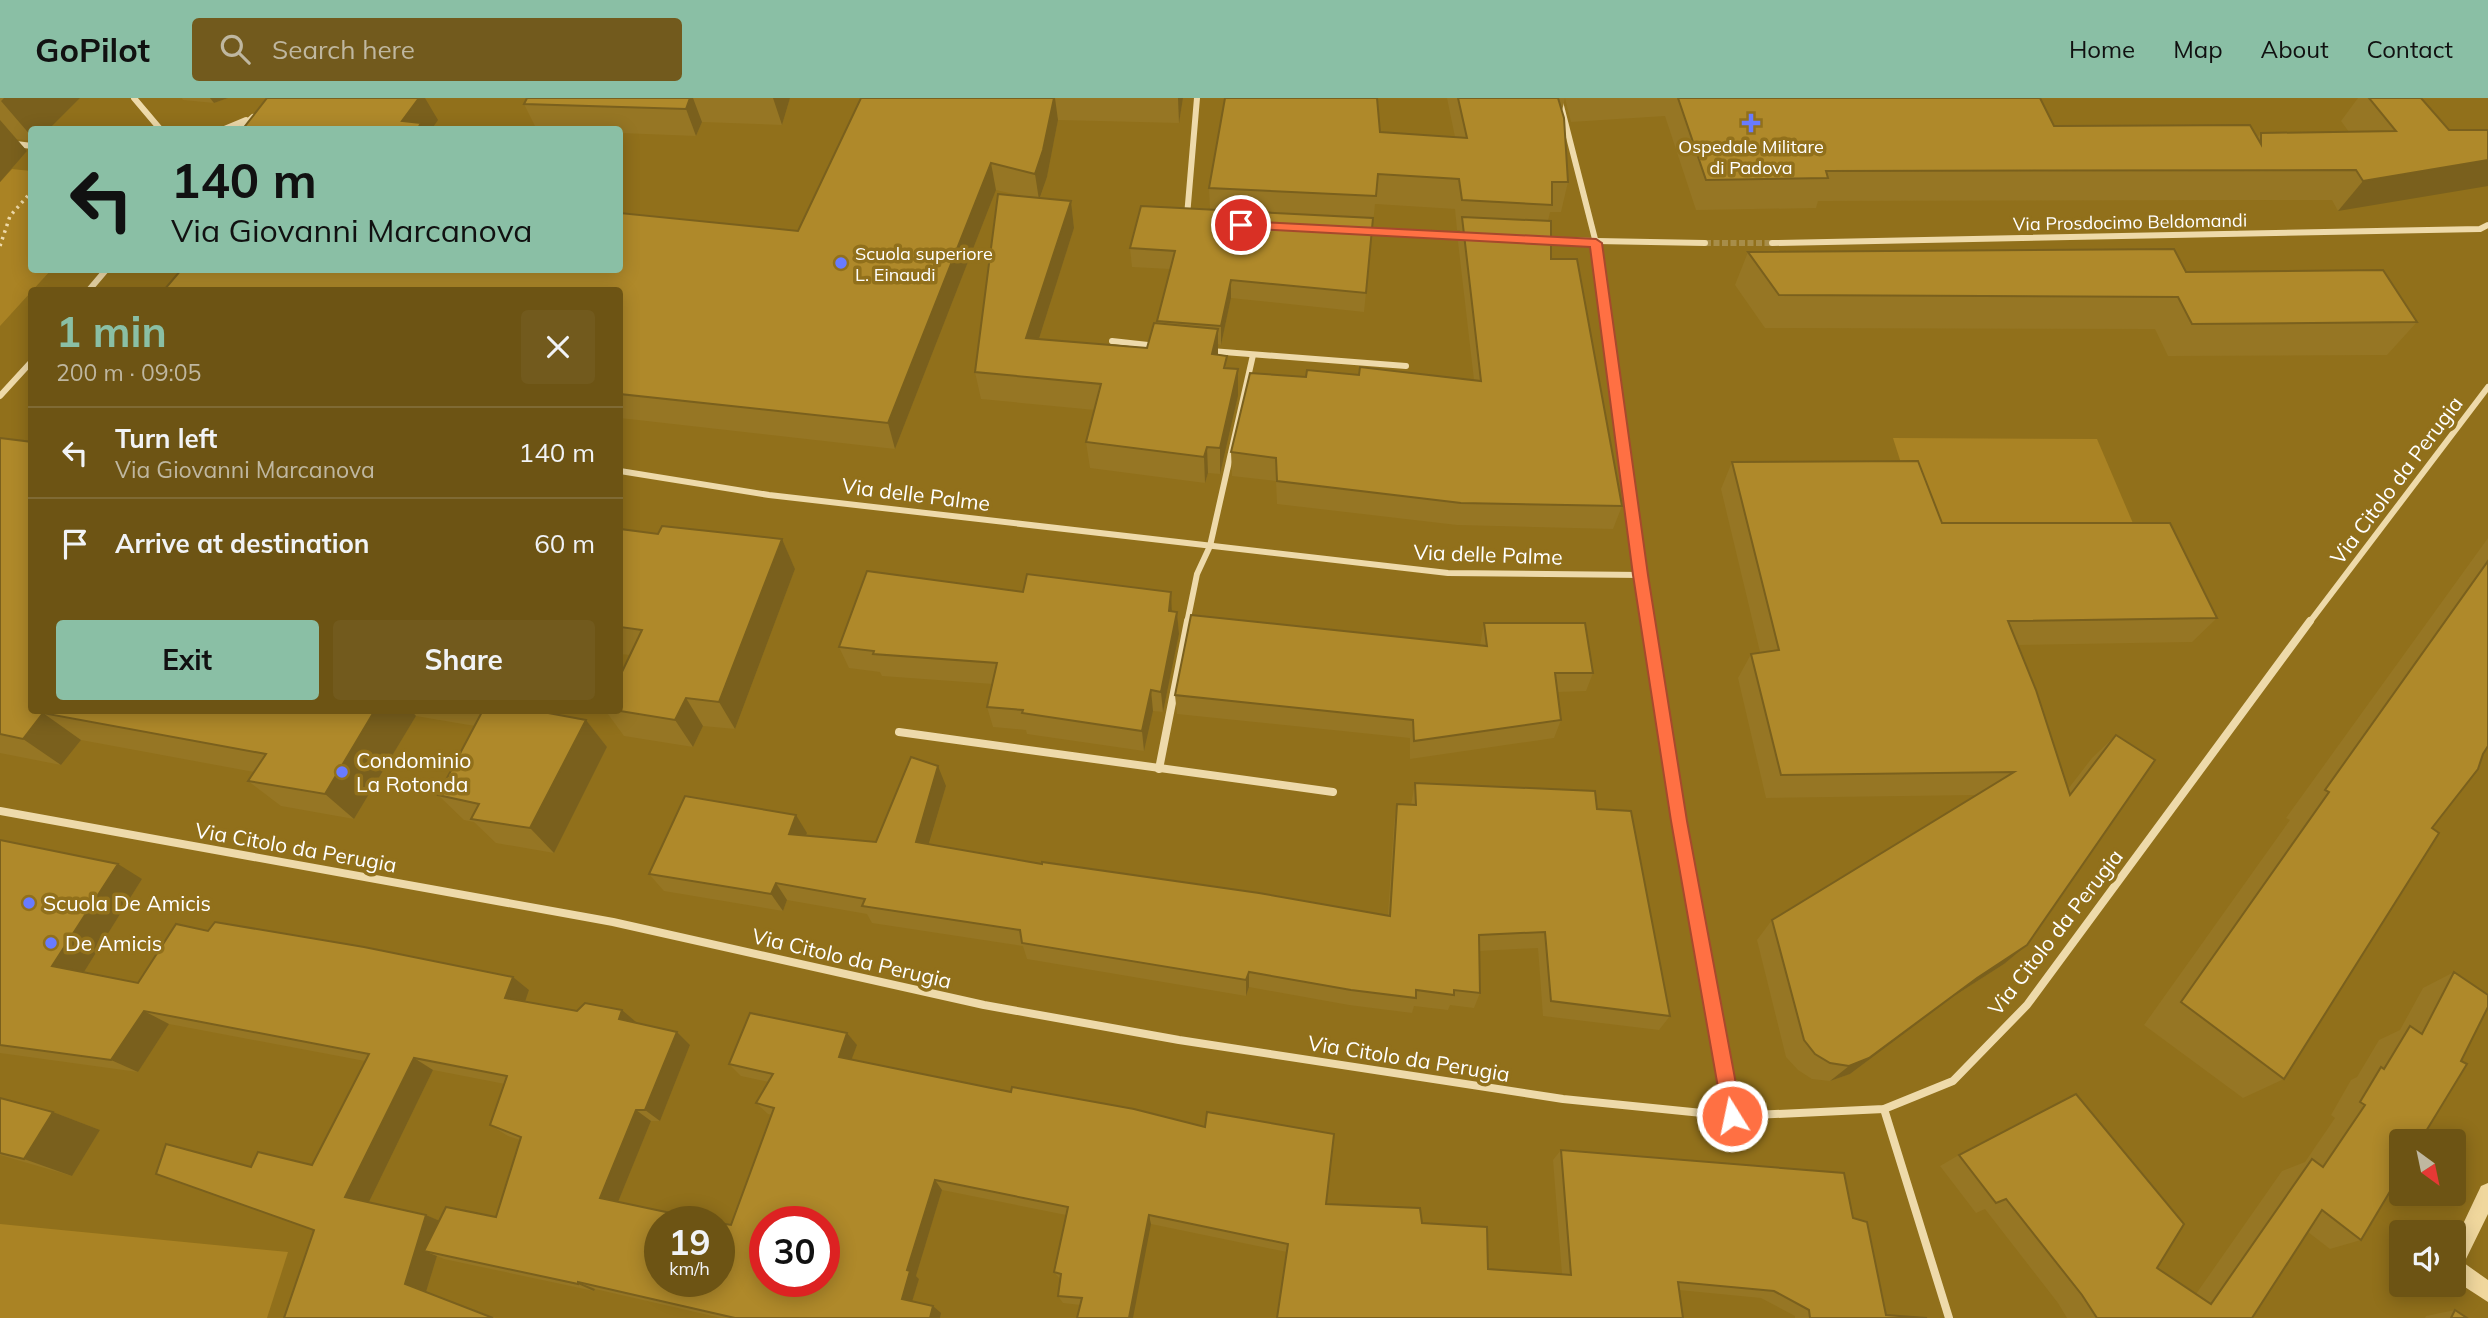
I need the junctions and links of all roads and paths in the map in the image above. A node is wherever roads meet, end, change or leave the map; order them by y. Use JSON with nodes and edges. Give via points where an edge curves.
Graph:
{"nodes":[{"id":1,"x":134,"y":98,"type":"edge"},
{"id":2,"x":1197,"y":98,"type":"edge"},
{"id":3,"x":1559,"y":98,"type":"edge"},
{"id":4,"x":261,"y":108,"type":"edge"},
{"id":5,"x":253,"y":118,"type":"junction"},
{"id":6,"x":158,"y":126,"type":"edge"},
{"id":7,"x":232,"y":126,"type":"edge"},
{"id":8,"x":244,"y":126,"type":"edge"},
{"id":9,"x":0,"y":142,"type":"edge"},
{"id":10,"x":28,"y":146,"type":"edge"},
{"id":11,"x":28,"y":195,"type":"edge"},
{"id":12,"x":1187,"y":222,"type":"edge"},
{"id":13,"x":2488,"y":225,"type":"edge"},
{"id":14,"x":1,"y":230,"type":"edge"},
{"id":15,"x":1350,"y":230,"type":"edge"},
{"id":16,"x":1473,"y":237,"type":"edge"},
{"id":17,"x":1528,"y":240,"type":"edge"},
{"id":18,"x":1596,"y":243,"type":"junction"},
{"id":19,"x":1705,"y":243,"type":"tunnel mouth"},
{"id":20,"x":1772,"y":243,"type":"tunnel mouth"},
{"id":21,"x":0,"y":246,"type":"edge"},
{"id":22,"x":103,"y":273,"type":"edge"},
{"id":23,"x":92,"y":287,"type":"edge"},
{"id":24,"x":1112,"y":341,"type":"dead end"},
{"id":25,"x":1163,"y":346,"type":"edge"},
{"id":26,"x":1202,"y":350,"type":"edge"},
{"id":27,"x":1253,"y":355,"type":"junction"},
{"id":28,"x":1406,"y":366,"type":"dead end"},
{"id":29,"x":28,"y":371,"type":"edge"},
{"id":30,"x":2488,"y":387,"type":"edge"},
{"id":31,"x":0,"y":396,"type":"edge"},
{"id":32,"x":623,"y":471,"type":"edge"},
{"id":33,"x":1210,"y":546,"type":"junction"},
{"id":34,"x":1641,"y":575,"type":"junction"},
{"id":35,"x":899,"y":732,"type":"dead end"},
{"id":36,"x":1159,"y":769,"type":"junction"},
{"id":37,"x":1333,"y":792,"type":"dead end"},
{"id":38,"x":0,"y":811,"type":"edge"},
{"id":39,"x":1884,"y":1109,"type":"junction"},
{"id":40,"x":1732,"y":1116,"type":"junction"},
{"id":41,"x":1949,"y":1318,"type":"edge"}],
"edges":[{"from":1,"to":6,"type":"street"},
{"from":2,"to":12,"type":"street"},
{"from":3,"to":18,"type":"street"},
{"from":4,"to":5,"type":"street"},
{"from":5,"to":7,"type":"street"},
{"from":5,"to":8,"type":"street"},
{"from":9,"to":10,"type":"street"},
{"from":11,"to":14,"type":"path"},
{"from":13,"to":20,"type":"street","name":"Via Prosdocimo Beldomandi","via":[[2480,229]]},
{"from":14,"to":21,"type":"path"},
{"from":15,"to":16,"type":"street"},
{"from":17,"to":18,"type":"street"},
{"from":18,"to":19,"type":"street"},
{"from":18,"to":34,"type":"street"},
{"from":22,"to":23,"type":"street"},
{"from":24,"to":25,"type":"street"},
{"from":26,"to":27,"type":"street"},
{"from":27,"to":28,"type":"street"},
{"from":27,"to":33,"type":"street"},
{"from":29,"to":31,"type":"street"},
{"from":30,"to":39,"type":"street","name":"Via Citolo da Perugia","via":[[2026,1005],[1953,1081]]},
{"from":32,"to":33,"type":"street","name":"Via delle Palme","via":[[769,495]]},
{"from":33,"to":34,"type":"street","name":"Via delle Palme","via":[[1448,573]]},
{"from":33,"to":36,"type":"street","via":[[1197,574]]},
{"from":34,"to":40,"type":"street"},
{"from":35,"to":36,"type":"street"},
{"from":36,"to":37,"type":"street"},
{"from":38,"to":40,"type":"street","name":"Via Citolo da Perugia","via":[[613,922],[984,1005],[1153,1035],[1563,1099]]},
{"from":39,"to":40,"type":"street","name":"Via Citolo da Perugia"},
{"from":39,"to":41,"type":"street"}]}
